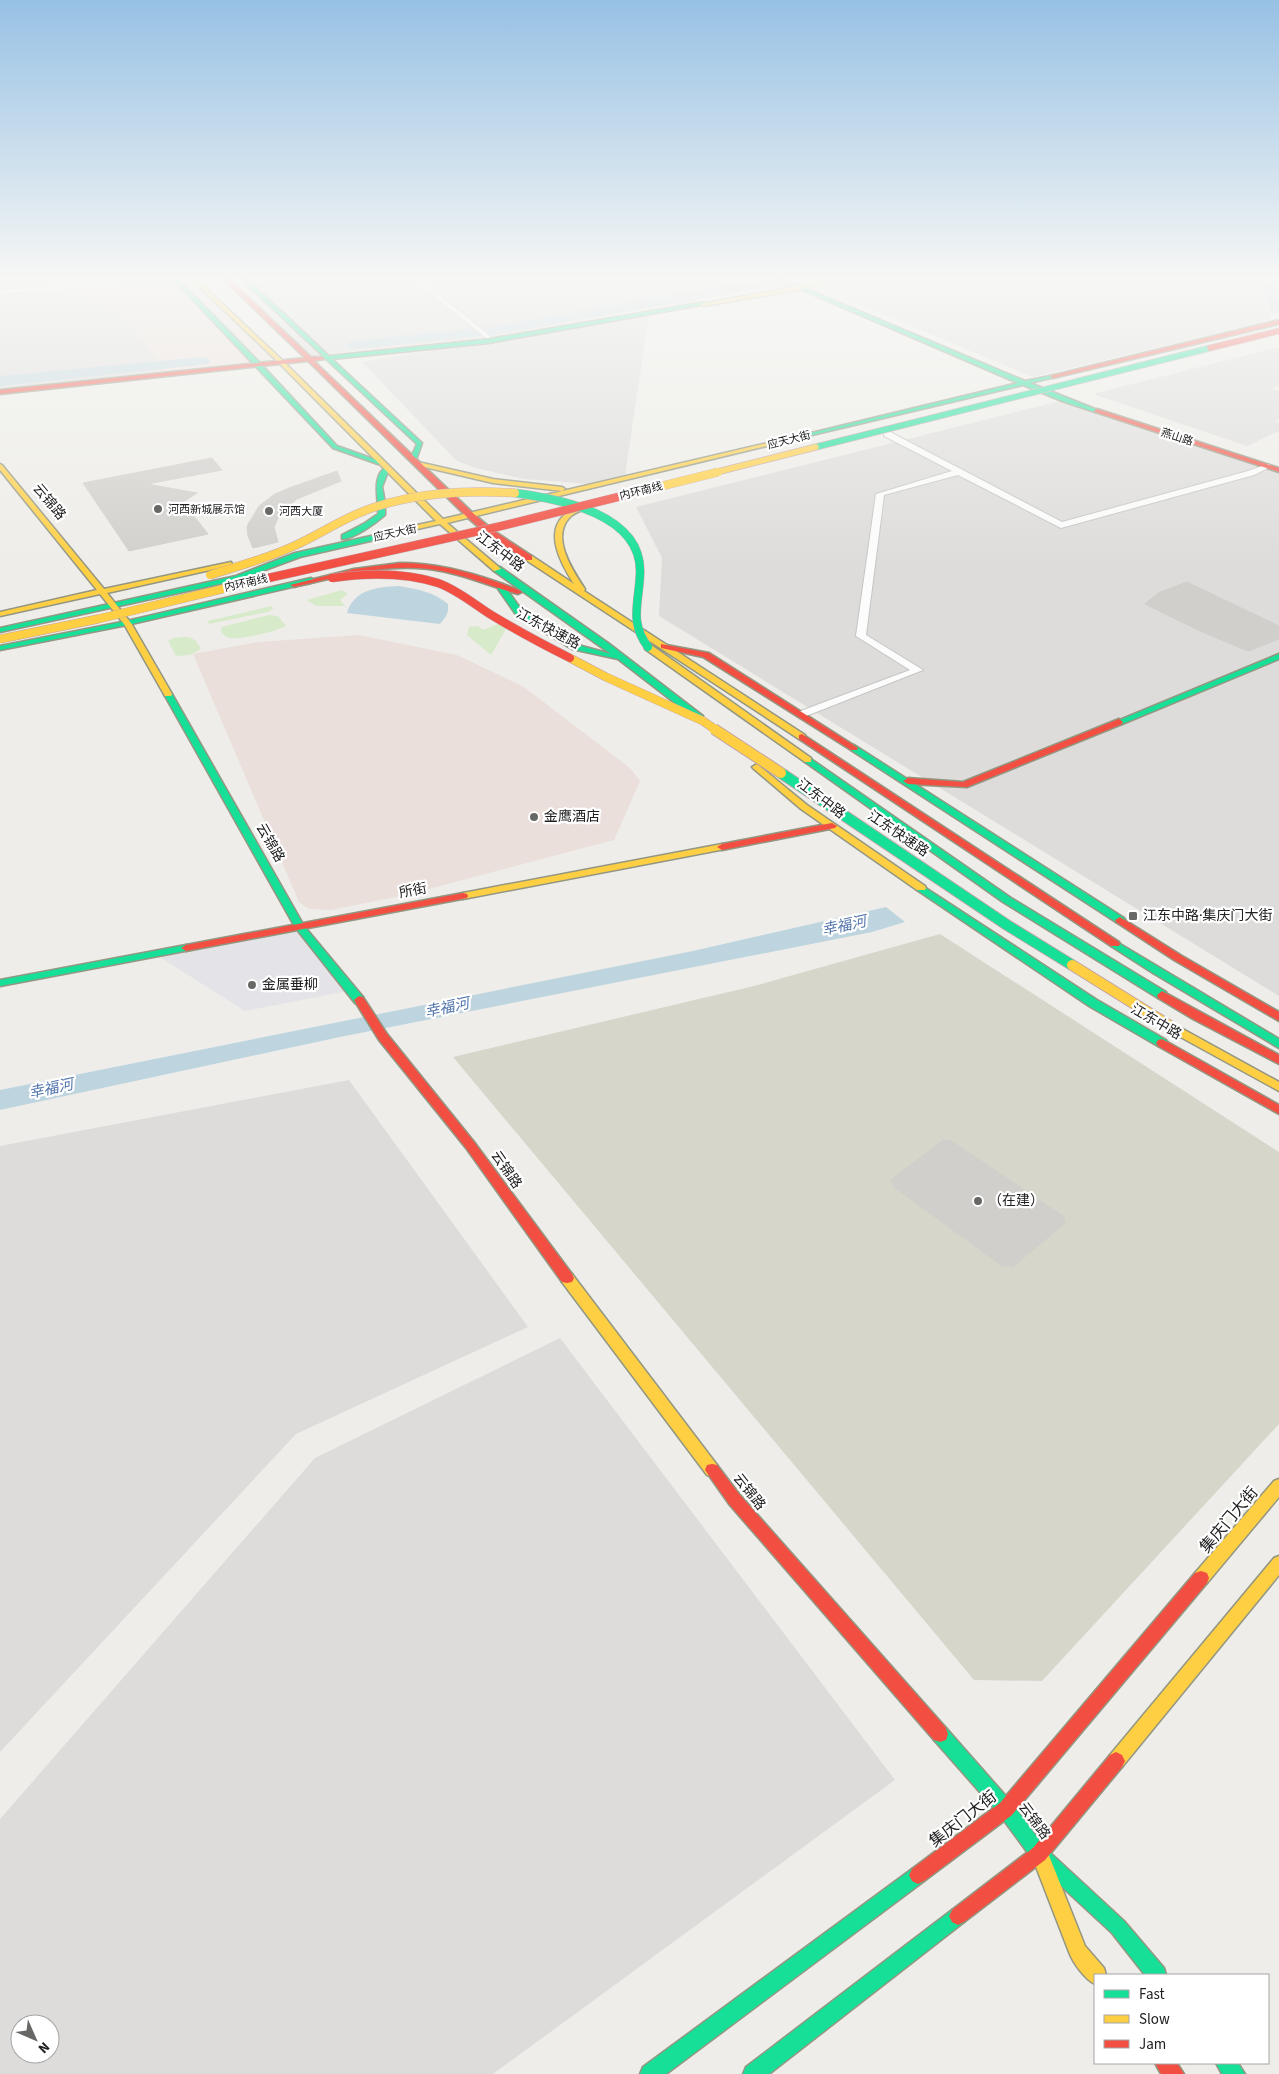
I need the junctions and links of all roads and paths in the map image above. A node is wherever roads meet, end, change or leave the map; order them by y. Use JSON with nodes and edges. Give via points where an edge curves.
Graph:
{"nodes":[{"id":1,"x":164,"y":373,"type":"edge"},
{"id":2,"x":266,"y":373,"type":"edge"},
{"id":3,"x":292,"y":373,"type":"edge"},
{"id":4,"x":322,"y":373,"type":"edge"},
{"id":5,"x":344,"y":373,"type":"edge"},
{"id":6,"x":1009,"y":373,"type":"edge"},
{"id":7,"x":1070,"y":373,"type":"edge"},
{"id":8,"x":1082,"y":373,"type":"edge"},
{"id":9,"x":1118,"y":373,"type":"edge"},
{"id":10,"x":1128,"y":373,"type":"edge"},
{"id":11,"x":1030,"y":382,"type":"junction"},
{"id":12,"x":0,"y":390,"type":"edge"},
{"id":13,"x":1055,"y":392,"type":"junction"},
{"id":14,"x":887,"y":434,"type":"junction"},
{"id":15,"x":416,"y":462,"type":"junction"},
{"id":16,"x":0,"y":466,"type":"edge"},
{"id":17,"x":383,"y":466,"type":"junction"},
{"id":18,"x":1276,"y":467,"type":"edge"},
{"id":19,"x":958,"y":472,"type":"junction"},
{"id":20,"x":582,"y":490,"type":"junction"},
{"id":21,"x":593,"y":504,"type":"junction"},
{"id":22,"x":471,"y":516,"type":"junction"},
{"id":23,"x":441,"y":523,"type":"junction"},
{"id":24,"x":487,"y":529,"type":"junction"},
{"id":25,"x":456,"y":537,"type":"junction"},
{"id":26,"x":298,"y":555,"type":"junction"},
{"id":27,"x":294,"y":585,"type":"junction"},
{"id":28,"x":500,"y":586,"type":"junction"},
{"id":29,"x":103,"y":591,"type":"junction"},
{"id":30,"x":584,"y":593,"type":"junction"},
{"id":31,"x":129,"y":597,"type":"junction"},
{"id":32,"x":541,"y":600,"type":"junction"},
{"id":33,"x":115,"y":607,"type":"junction"},
{"id":34,"x":0,"y":614,"type":"edge"},
{"id":35,"x":98,"y":619,"type":"junction"},
{"id":36,"x":127,"y":622,"type":"junction"},
{"id":37,"x":0,"y":625,"type":"edge"},
{"id":38,"x":0,"y":630,"type":"edge"},
{"id":39,"x":0,"y":637,"type":"edge"},
{"id":40,"x":664,"y":646,"type":"junction"},
{"id":41,"x":0,"y":648,"type":"edge"},
{"id":42,"x":1279,"y":656,"type":"edge"},
{"id":43,"x":624,"y":659,"type":"junction"},
{"id":44,"x":802,"y":714,"type":"junction"},
{"id":45,"x":906,"y":781,"type":"junction"},
{"id":46,"x":964,"y":785,"type":"junction"},
{"id":47,"x":950,"y":810,"type":"junction"},
{"id":48,"x":832,"y":826,"type":"junction"},
{"id":49,"x":300,"y":927,"type":"junction"},
{"id":50,"x":0,"y":983,"type":"edge"},
{"id":51,"x":1279,"y":1017,"type":"edge"},
{"id":52,"x":1279,"y":1044,"type":"edge"},
{"id":53,"x":1279,"y":1060,"type":"edge"},
{"id":54,"x":1279,"y":1087,"type":"edge"},
{"id":55,"x":1279,"y":1110,"type":"edge"},
{"id":56,"x":1279,"y":1486,"type":"edge"},
{"id":57,"x":1279,"y":1563,"type":"edge"},
{"id":58,"x":1006,"y":1809,"type":"junction"},
{"id":59,"x":1039,"y":1854,"type":"junction"},
{"id":60,"x":1095,"y":1974,"type":"edge"},
{"id":61,"x":1156,"y":1974,"type":"edge"},
{"id":62,"x":1227,"y":2064,"type":"edge"},
{"id":63,"x":650,"y":2074,"type":"edge"},
{"id":64,"x":753,"y":2074,"type":"edge"},
{"id":65,"x":1235,"y":2074,"type":"edge"}],
"edges":[{"from":1,"to":12,"type":"main road"},
{"from":2,"to":17,"type":"main road","name":"江东中路","via":[[335,447]]},
{"from":3,"to":17,"type":"main road","name":"江东中路"},
{"from":4,"to":15,"type":"main road","name":"江东中路"},
{"from":5,"to":15,"type":"main road","via":[[420,444]]},
{"from":6,"to":11,"type":"main road","name":"燕山路"},
{"from":7,"to":11,"type":"main road","name":"应天大街"},
{"from":8,"to":31,"type":"main road","name":"内环南线","bridge":true,"via":[[501,517]]},
{"from":9,"to":35,"type":"main road","name":"内环南线","bridge":true,"via":[[516,522]]},
{"from":10,"to":13,"type":"main road","name":"应天大街"},
{"from":11,"to":13,"type":"main road","name":"燕山路"},
{"from":11,"to":20,"type":"main road","name":"应天大街"},
{"from":13,"to":14,"type":"main road","name":"应天大街"},
{"from":13,"to":18,"type":"main road","name":"燕山路"},
{"from":14,"to":19,"type":"street"},
{"from":14,"to":21,"type":"main road","name":"应天大街"},
{"from":15,"to":20,"type":"main road","via":[[518,485]]},
{"from":15,"to":22,"type":"main road","name":"江东中路"},
{"from":16,"to":29,"type":"main road","name":"云锦路"},
{"from":17,"to":23,"type":"main road","name":"江东中路"},
{"from":17,"to":26,"type":"main road","via":[[379,487],[381,514],[348,536]]},
{"from":18,"to":19,"type":"street","via":[[1062,525]]},
{"from":19,"to":44,"type":"street","via":[[880,494],[860,636],[918,670]]},
{"from":20,"to":22,"type":"main road","name":"应天大街"},
{"from":21,"to":24,"type":"main road","name":"应天大街","via":[[505,522]]},
{"from":21,"to":30,"type":"main road","via":[[567,516],[560,527],[558,540],[570,571]]},
{"from":22,"to":23,"type":"main road","name":"应天大街"},
{"from":22,"to":24,"type":"main road","name":"江东中路"},
{"from":23,"to":25,"type":"main road","name":"江东中路"},
{"from":23,"to":26,"type":"main road","name":"应天大街"},
{"from":24,"to":25,"type":"main road","name":"应天大街"},
{"from":24,"to":30,"type":"main road","name":"江东中路"},
{"from":25,"to":27,"type":"main road","name":"应天大街"},
{"from":25,"to":32,"type":"main road","name":"江东中路"},
{"from":25,"to":33,"type":"main road","name":"应天大街"},
{"from":26,"to":29,"type":"main road","name":"应天大街","via":[[230,564]]},
{"from":26,"to":33,"type":"main road","name":"应天大街","via":[[238,578]]},
{"from":27,"to":28,"type":"main road","via":[[362,569],[400,566],[432,567]]},
{"from":27,"to":36,"type":"main road","name":"应天大街"},
{"from":28,"to":32,"type":"main road"},
{"from":28,"to":43,"type":"main road","via":[[520,614],[575,647]]},
{"from":29,"to":33,"type":"main road","name":"云锦路"},
{"from":29,"to":34,"type":"main road","name":"应天大街"},
{"from":30,"to":40,"type":"main road","name":"江东中路"},
{"from":31,"to":37,"type":"main road","name":"内环南线"},
{"from":31,"to":53,"type":"main road","name":"江东快速路","bridge":true,"via":[[284,551],[350,517],[401,500],[465,492],[526,494],[553,499],[600,516],[625,532],[639,557],[639,596],[634,615],[639,635],[648,647],[1006,900],[1198,1016]]},
{"from":32,"to":43,"type":"main road","name":"江东中路"},
{"from":33,"to":36,"type":"main road","name":"云锦路"},
{"from":33,"to":38,"type":"main road","name":"应天大街"},
{"from":33,"to":39,"type":"main road","name":"应天大街"},
{"from":35,"to":39,"type":"main road","name":"内环南线","bridge":true},
{"from":35,"to":54,"type":"main road","name":"江东快速路","bridge":true,"via":[[288,584],[361,575],[395,574],[432,581],[606,677],[703,721],[1007,925],[1170,1026]]},
{"from":36,"to":41,"type":"main road","name":"应天大街"},
{"from":36,"to":49,"type":"main road","name":"云锦路"},
{"from":40,"to":44,"type":"main road","name":"江东中路","via":[[706,656]]},
{"from":40,"to":52,"type":"main road","name":"江东中路","via":[[1157,971]]},
{"from":42,"to":46,"type":"main road"},
{"from":43,"to":48,"type":"main road","name":"江东中路","via":[[686,706],[804,807]]},
{"from":44,"to":45,"type":"main road","name":"江东中路"},
{"from":45,"to":46,"type":"main road"},
{"from":45,"to":47,"type":"main road","name":"江东中路"},
{"from":46,"to":47,"type":"main road"},
{"from":47,"to":51,"type":"main road","name":"江东中路","via":[[1178,958]]},
{"from":48,"to":49,"type":"main road","name":"所街"},
{"from":48,"to":55,"type":"main road","name":"江东中路","via":[[1094,1003]]},
{"from":49,"to":50,"type":"main road","name":"所街"},
{"from":49,"to":58,"type":"main road","name":"云锦路","via":[[353,990],[383,1036],[470,1145],[524,1222],[734,1500]]},
{"from":56,"to":58,"type":"main road","name":"集庆门大街"},
{"from":57,"to":59,"type":"main road"},
{"from":58,"to":59,"type":"main road","name":"云锦路"},
{"from":58,"to":63,"type":"main road","name":"集庆门大街"},
{"from":59,"to":60,"type":"main road","name":"云锦路","via":[[1078,1952]]},
{"from":59,"to":61,"type":"main road","name":"云锦路","via":[[1118,1927]]},
{"from":59,"to":64,"type":"main road"},
{"from":62,"to":65,"type":"main road"}]}
